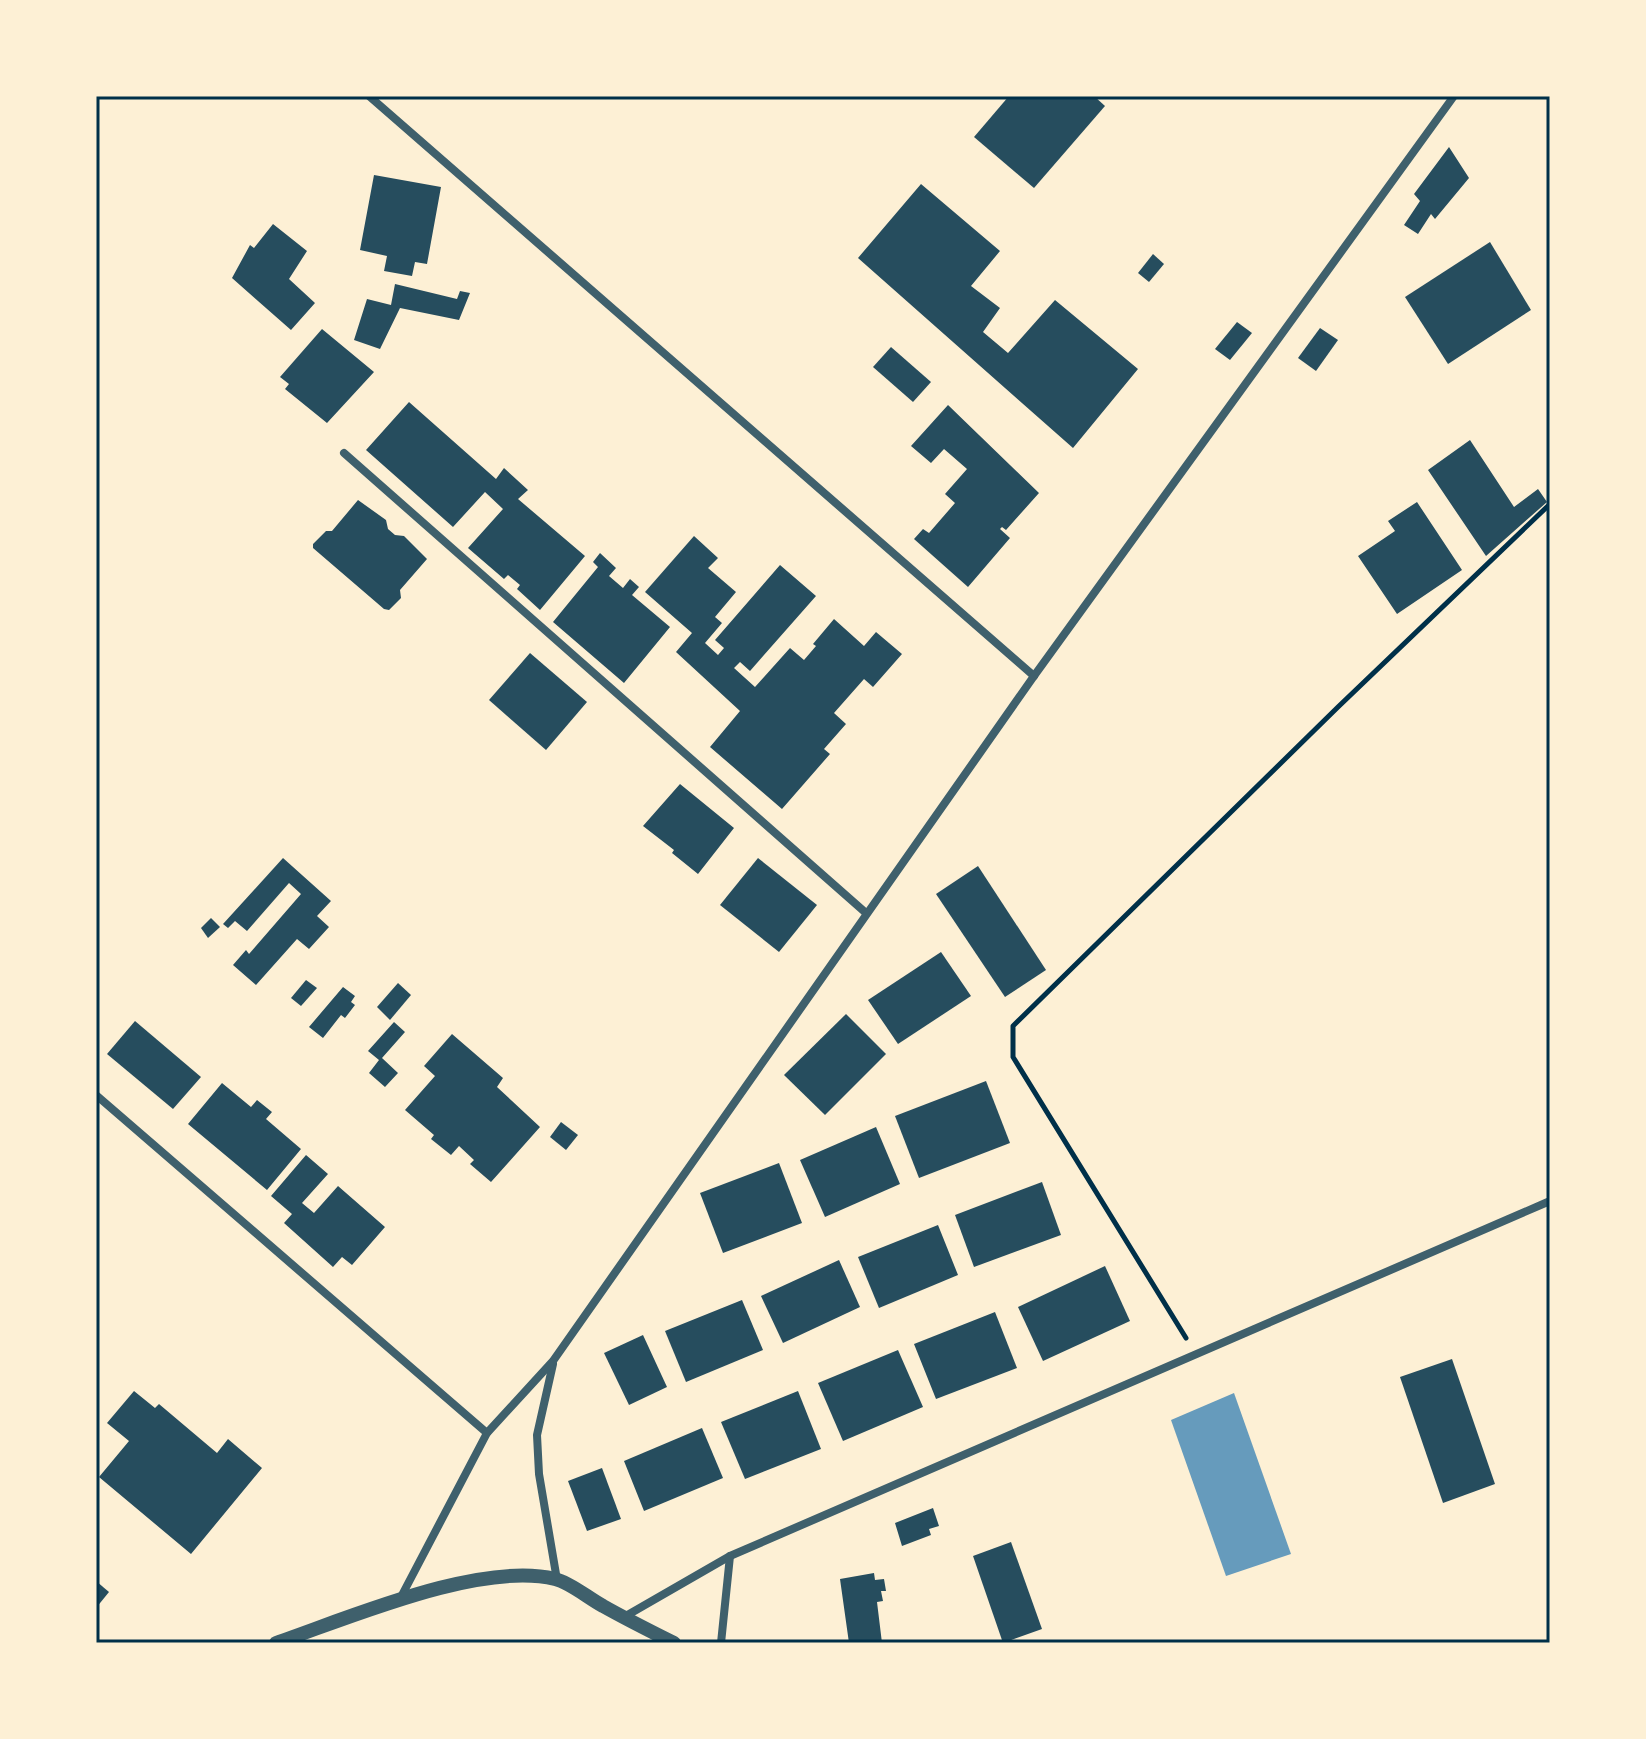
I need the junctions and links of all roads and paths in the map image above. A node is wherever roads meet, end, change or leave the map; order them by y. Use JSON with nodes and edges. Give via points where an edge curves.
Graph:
{"nodes":[{"id":1,"x":369,"y":96,"type":"edge"},
{"id":2,"x":1454,"y":96,"type":"edge"},
{"id":3,"x":344,"y":453,"type":"dead end"},
{"id":4,"x":1550,"y":504,"type":"edge"},
{"id":5,"x":1034,"y":676,"type":"junction"},
{"id":6,"x":866,"y":913,"type":"junction"},
{"id":7,"x":96,"y":1095,"type":"edge"},
{"id":8,"x":1550,"y":1201,"type":"edge"},
{"id":9,"x":1197,"y":1356,"type":"junction"},
{"id":10,"x":553,"y":1361,"type":"junction"},
{"id":11,"x":487,"y":1433,"type":"junction"},
{"id":12,"x":730,"y":1556,"type":"junction"},
{"id":13,"x":557,"y":1580,"type":"junction"},
{"id":14,"x":401,"y":1597,"type":"junction"},
{"id":15,"x":623,"y":1618,"type":"junction"},
{"id":16,"x":276,"y":1643,"type":"edge"},
{"id":17,"x":674,"y":1643,"type":"edge"},
{"id":18,"x":721,"y":1643,"type":"edge"}],
"edges":[{"from":1,"to":5,"type":"street"},
{"from":2,"to":5,"type":"street"},
{"from":3,"to":6,"type":"street"},
{"from":4,"to":9,"type":"path","via":[[1013,1026],[1013,1057]]},
{"from":5,"to":6,"type":"street"},
{"from":6,"to":10,"type":"street"},
{"from":7,"to":11,"type":"street"},
{"from":8,"to":9,"type":"street"},
{"from":9,"to":12,"type":"street"},
{"from":10,"to":11,"type":"street"},
{"from":10,"to":13,"type":"street","via":[[537,1435]]},
{"from":11,"to":14,"type":"street"},
{"from":12,"to":15,"type":"street"},
{"from":12,"to":18,"type":"street"},
{"from":13,"to":14,"type":"street","via":[[521,1575]]},
{"from":13,"to":15,"type":"street"},
{"from":14,"to":16,"type":"street"},
{"from":15,"to":17,"type":"street"}]}
